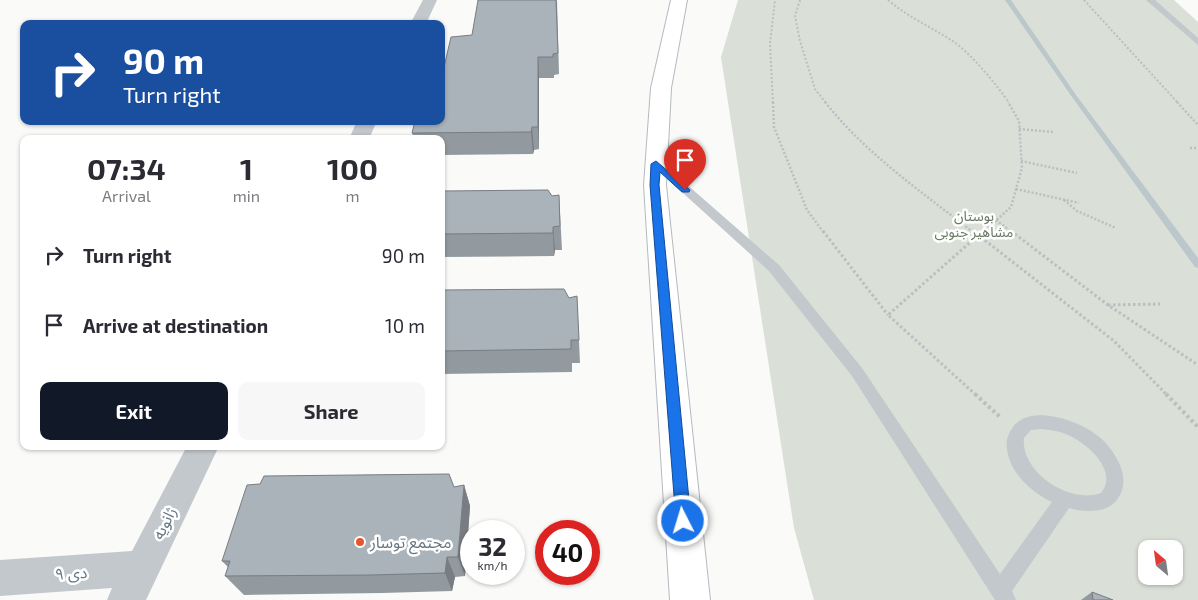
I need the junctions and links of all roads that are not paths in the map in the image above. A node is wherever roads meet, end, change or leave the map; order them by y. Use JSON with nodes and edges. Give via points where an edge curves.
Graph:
{"nodes":[{"id":1,"x":430,"y":0,"type":"edge"},
{"id":2,"x":679,"y":0,"type":"edge"},
{"id":3,"x":1150,"y":0,"type":"edge"},
{"id":4,"x":420,"y":20,"type":"edge"},
{"id":5,"x":1198,"y":42,"type":"edge"},
{"id":6,"x":656,"y":164,"type":"junction"},
{"id":7,"x":201,"y":450,"type":"edge"},
{"id":8,"x":1065,"y":499,"type":"junction"},
{"id":9,"x":141,"y":568,"type":"junction"},
{"id":10,"x":0,"y":578,"type":"edge"},
{"id":11,"x":1003,"y":596,"type":"edge"},
{"id":12,"x":126,"y":600,"type":"edge"},
{"id":13,"x":690,"y":600,"type":"edge"}],
"edges":[{"from":1,"to":4,"type":"street"},
{"from":2,"to":6,"type":"street","via":[[661,88]]},
{"from":3,"to":5,"type":"lane"},
{"from":6,"to":11,"type":"lane","via":[[774,268],[857,372]]},
{"from":6,"to":13,"type":"street","via":[[655,195]]},
{"from":7,"to":9,"type":"street","name":"ژانویه"},
{"from":8,"to":8,"type":"lane","via":[[1083,503],[1099,501],[1110,495],[1116,484],[1115,470],[1108,456],[1077,430],[1041,422],[1027,425],[1017,433],[1014,443],[1022,468],[1041,486]]},
{"from":8,"to":11,"type":"lane"},
{"from":9,"to":10,"type":"street","name":"۹ دی"},
{"from":9,"to":12,"type":"street","name":"ژانویه"}]}
